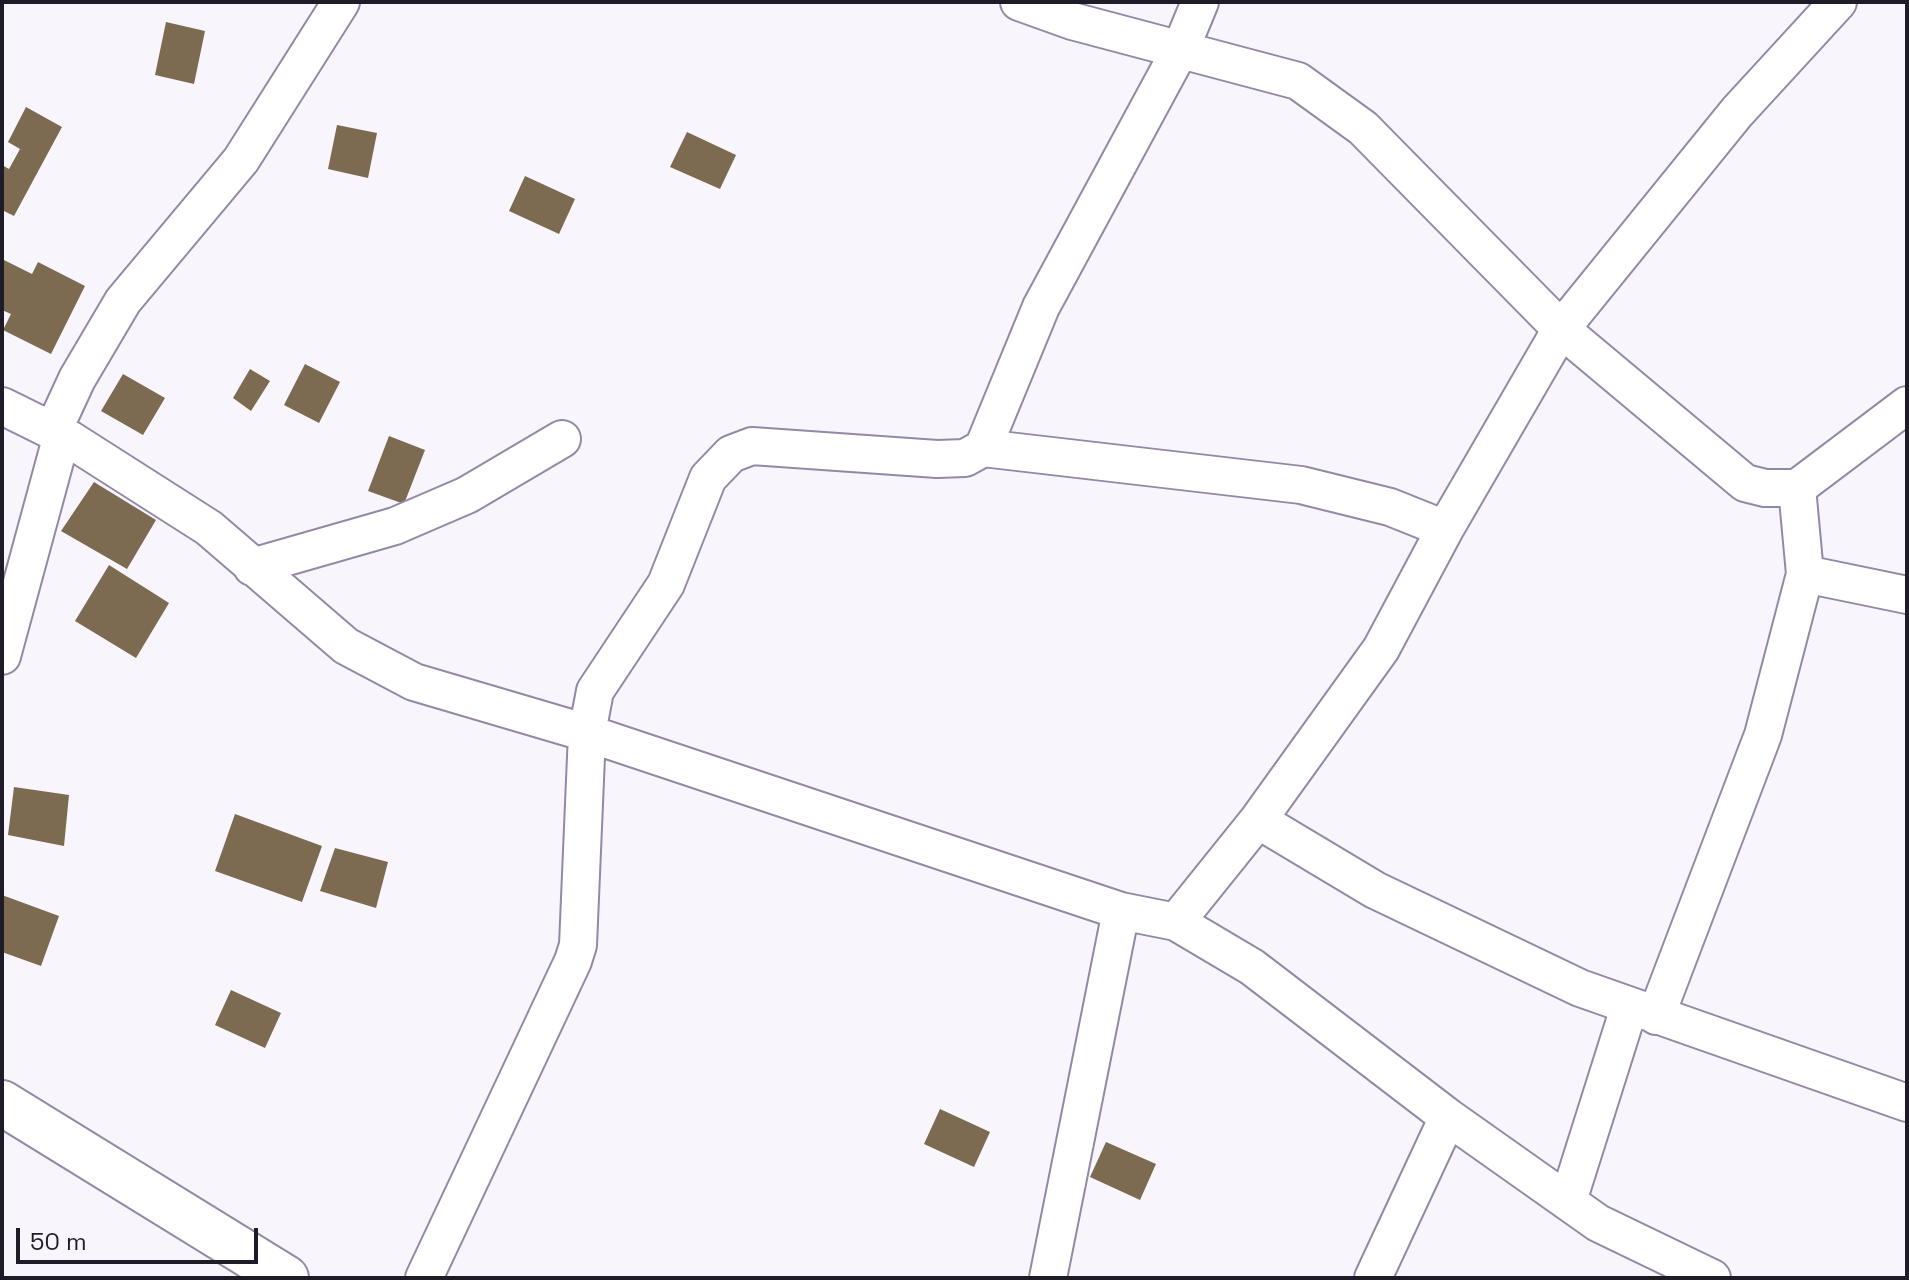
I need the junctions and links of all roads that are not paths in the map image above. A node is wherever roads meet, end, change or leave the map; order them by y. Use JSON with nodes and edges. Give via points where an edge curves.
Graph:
{"nodes":[{"id":1,"x":341,"y":2,"type":"edge"},
{"id":2,"x":1019,"y":2,"type":"edge"},
{"id":3,"x":1200,"y":2,"type":"edge"},
{"id":4,"x":1838,"y":2,"type":"edge"},
{"id":5,"x":1181,"y":48,"type":"junction"},
{"id":6,"x":1561,"y":329,"type":"junction"},
{"id":7,"x":1907,"y":405,"type":"edge"},
{"id":8,"x":2,"y":406,"type":"edge"},
{"id":9,"x":58,"y":433,"type":"junction"},
{"id":10,"x":562,"y":439,"type":"dead end"},
{"id":11,"x":983,"y":448,"type":"junction"},
{"id":12,"x":1797,"y":488,"type":"junction"},
{"id":13,"x":1445,"y":529,"type":"junction"},
{"id":14,"x":252,"y":567,"type":"junction"},
{"id":15,"x":1805,"y":574,"type":"junction"},
{"id":16,"x":1907,"y":595,"type":"edge"},
{"id":17,"x":2,"y":656,"type":"edge"},
{"id":18,"x":587,"y":733,"type":"junction"},
{"id":19,"x":1258,"y":820,"type":"junction"},
{"id":20,"x":1121,"y":911,"type":"junction"},
{"id":21,"x":1176,"y":922,"type":"junction"},
{"id":22,"x":1642,"y":1012,"type":"junction"},
{"id":23,"x":2,"y":1103,"type":"edge"},
{"id":24,"x":1907,"y":1103,"type":"edge"},
{"id":25,"x":1448,"y":1117,"type":"junction"},
{"id":26,"x":1568,"y":1201,"type":"junction"},
{"id":27,"x":286,"y":1278,"type":"edge"},
{"id":28,"x":424,"y":1278,"type":"edge"},
{"id":29,"x":1048,"y":1278,"type":"edge"},
{"id":30,"x":1373,"y":1278,"type":"edge"},
{"id":31,"x":1712,"y":1278,"type":"edge"}],
"edges":[{"from":1,"to":9,"type":"street","via":[[241,160],[123,301],[77,379]]},
{"from":2,"to":5,"type":"street"},
{"from":3,"to":5,"type":"street"},
{"from":4,"to":6,"type":"street","via":[[1737,112]]},
{"from":5,"to":6,"type":"street","via":[[1298,81],[1352,120]]},
{"from":5,"to":11,"type":"street","via":[[1041,307]]},
{"from":6,"to":12,"type":"street","via":[[1745,483]]},
{"from":6,"to":13,"type":"street"},
{"from":7,"to":12,"type":"street"},
{"from":8,"to":9,"type":"street"},
{"from":9,"to":14,"type":"street","via":[[209,528]]},
{"from":9,"to":17,"type":"street"},
{"from":10,"to":14,"type":"street","via":[[467,495],[395,526]]},
{"from":11,"to":13,"type":"street","via":[[1301,485],[1390,507]]},
{"from":11,"to":18,"type":"street","via":[[965,458],[937,459],[752,446],[731,454],[708,478],[666,584],[595,691]]},
{"from":12,"to":15,"type":"street"},
{"from":13,"to":19,"type":"street","via":[[1381,649]]},
{"from":14,"to":18,"type":"street","via":[[346,646],[414,682]]},
{"from":15,"to":16,"type":"street"},
{"from":15,"to":22,"type":"street","via":[[1763,735]]},
{"from":18,"to":20,"type":"street"},
{"from":18,"to":28,"type":"street","via":[[576,953]]},
{"from":19,"to":21,"type":"street"},
{"from":19,"to":22,"type":"street","via":[[1375,890]]},
{"from":20,"to":21,"type":"street"},
{"from":20,"to":29,"type":"street"},
{"from":21,"to":25,"type":"street","via":[[1252,967]]},
{"from":22,"to":24,"type":"street"},
{"from":22,"to":26,"type":"street"},
{"from":23,"to":27,"type":"street"},
{"from":25,"to":26,"type":"street"},
{"from":25,"to":30,"type":"street"},
{"from":26,"to":31,"type":"street","via":[[1598,1223]]}]}
